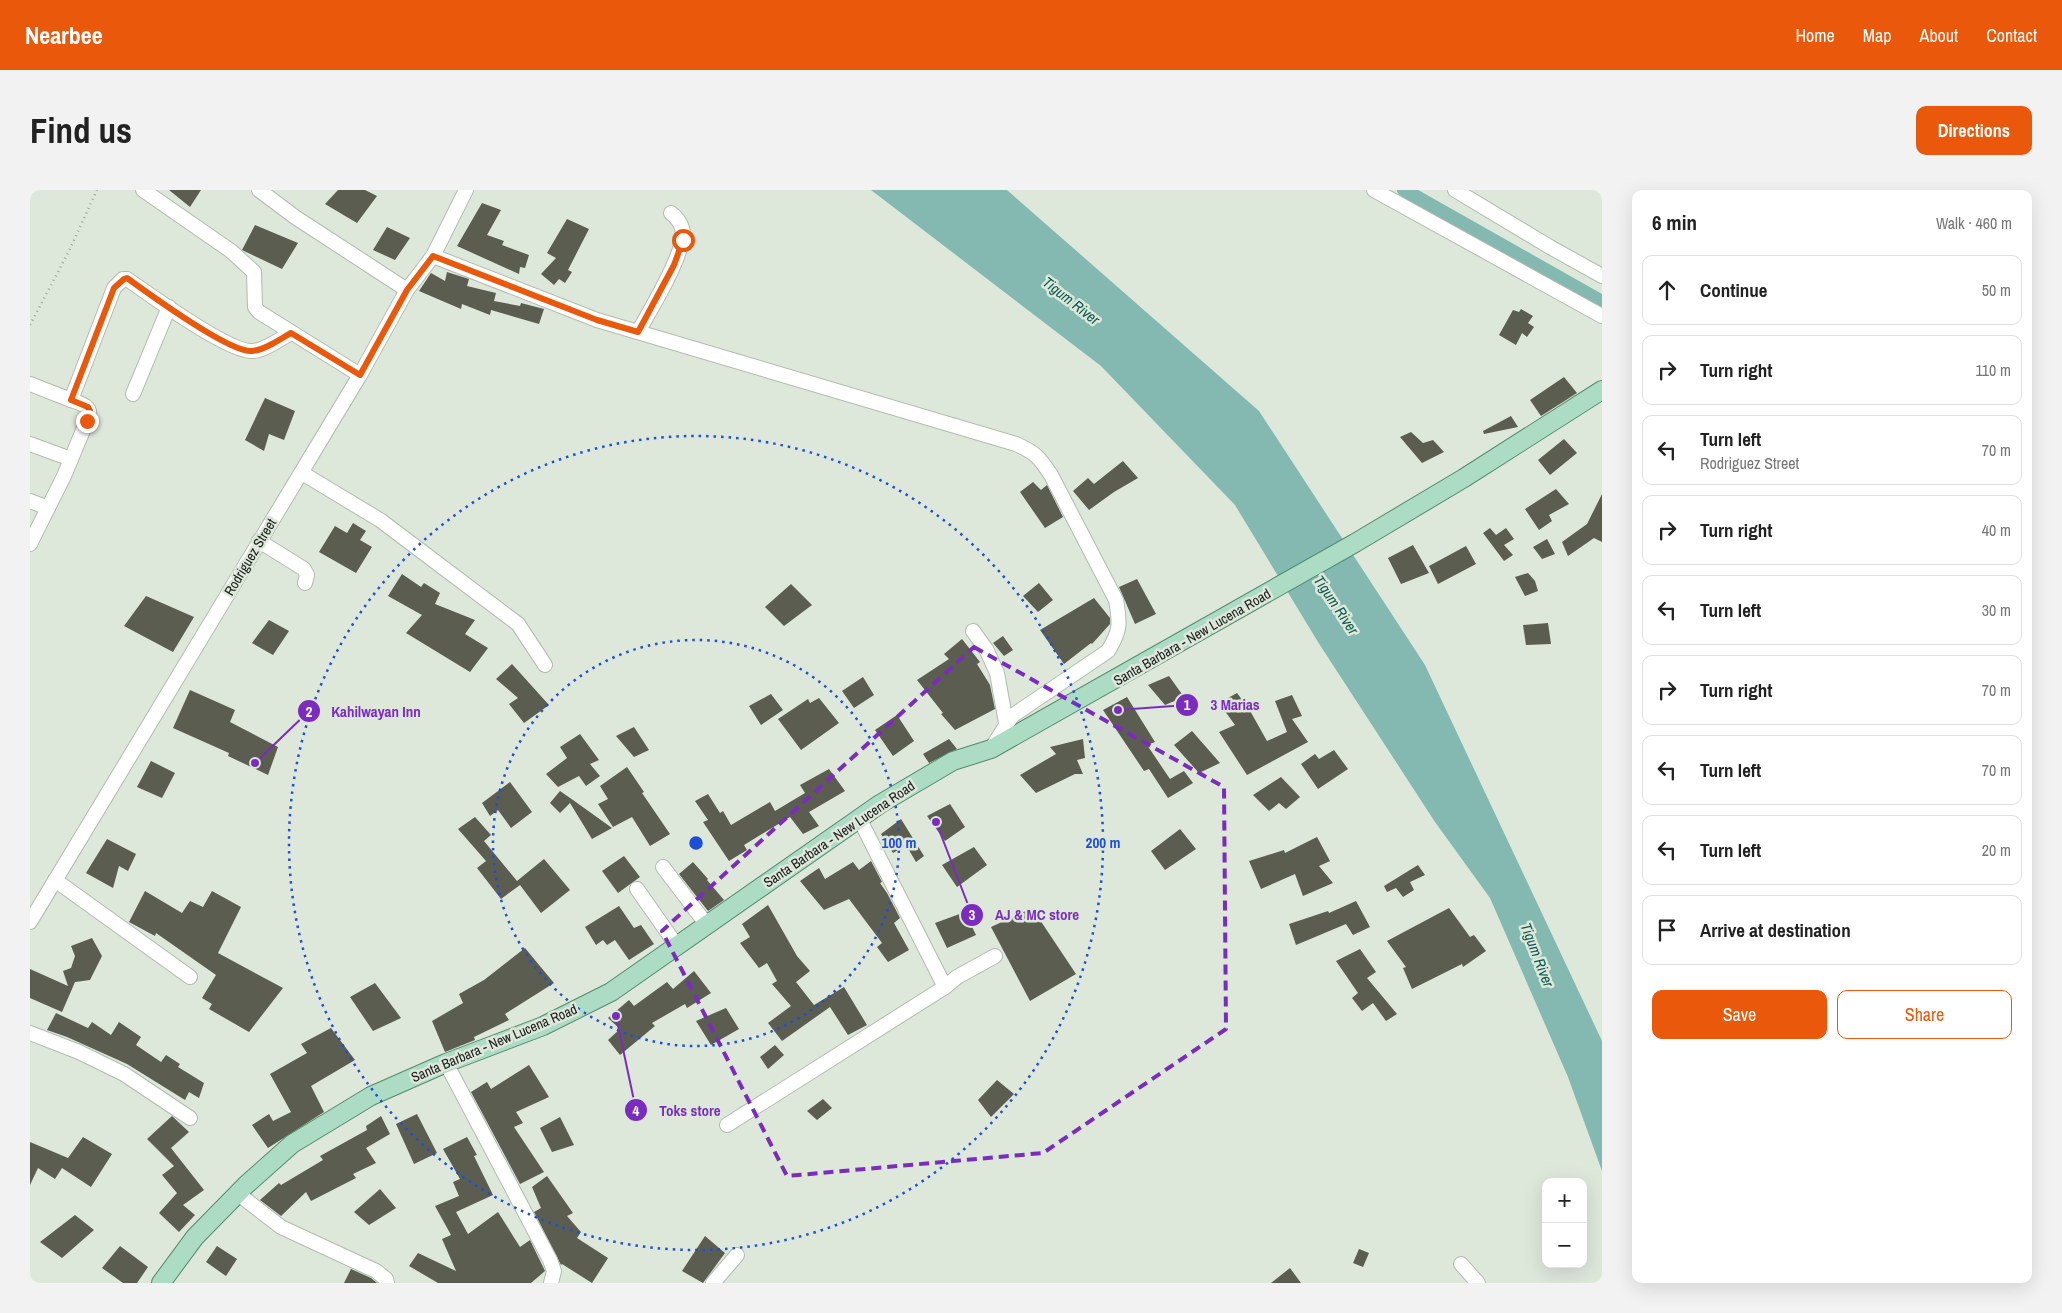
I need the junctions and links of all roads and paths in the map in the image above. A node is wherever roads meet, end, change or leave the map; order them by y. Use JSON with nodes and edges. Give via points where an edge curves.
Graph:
{"nodes":[{"id":1,"x":97,"y":190,"type":"edge"},
{"id":2,"x":143,"y":190,"type":"edge"},
{"id":3,"x":259,"y":190,"type":"edge"},
{"id":4,"x":466,"y":190,"type":"edge"},
{"id":5,"x":1374,"y":190,"type":"edge"},
{"id":6,"x":1455,"y":190,"type":"edge"},
{"id":7,"x":670,"y":213,"type":"dead end"},
{"id":8,"x":433,"y":256,"type":"junction"},
{"id":9,"x":1602,"y":276,"type":"edge"},
{"id":10,"x":407,"y":290,"type":"junction"},
{"id":11,"x":169,"y":307,"type":"junction"},
{"id":12,"x":1602,"y":316,"type":"edge"},
{"id":13,"x":30,"y":325,"type":"edge"},
{"id":14,"x":638,"y":332,"type":"junction"},
{"id":15,"x":291,"y":333,"type":"junction"},
{"id":16,"x":360,"y":375,"type":"junction"},
{"id":17,"x":30,"y":384,"type":"edge"},
{"id":18,"x":1602,"y":390,"type":"edge"},
{"id":19,"x":133,"y":394,"type":"dead end"},
{"id":20,"x":71,"y":400,"type":"junction"},
{"id":21,"x":30,"y":444,"type":"edge"},
{"id":22,"x":71,"y":459,"type":"junction"},
{"id":23,"x":302,"y":472,"type":"junction"},
{"id":24,"x":30,"y":501,"type":"edge"},
{"id":25,"x":48,"y":508,"type":"junction"},
{"id":26,"x":259,"y":541,"type":"junction"},
{"id":27,"x":30,"y":544,"type":"edge"},
{"id":28,"x":304,"y":583,"type":"dead end"},
{"id":29,"x":973,"y":630,"type":"dead end"},
{"id":30,"x":545,"y":665,"type":"dead end"},
{"id":31,"x":1006,"y":723,"type":"junction"},
{"id":32,"x":991,"y":749,"type":"junction"},
{"id":33,"x":859,"y":818,"type":"junction"},
{"id":34,"x":663,"y":867,"type":"dead end"},
{"id":35,"x":55,"y":880,"type":"junction"},
{"id":36,"x":637,"y":889,"type":"dead end"},
{"id":37,"x":30,"y":922,"type":"edge"},
{"id":38,"x":707,"y":925,"type":"junction"},
{"id":39,"x":677,"y":946,"type":"junction"},
{"id":40,"x":995,"y":956,"type":"dead end"},
{"id":41,"x":190,"y":977,"type":"dead end"},
{"id":42,"x":945,"y":988,"type":"junction"},
{"id":43,"x":30,"y":1033,"type":"edge"},
{"id":44,"x":446,"y":1063,"type":"junction"},
{"id":45,"x":190,"y":1118,"type":"dead end"},
{"id":46,"x":727,"y":1125,"type":"dead end"},
{"id":47,"x":237,"y":1193,"type":"junction"},
{"id":48,"x":737,"y":1256,"type":"dead end"},
{"id":49,"x":1461,"y":1264,"type":"dead end"},
{"id":50,"x":161,"y":1283,"type":"edge"},
{"id":51,"x":387,"y":1283,"type":"edge"},
{"id":52,"x":551,"y":1283,"type":"edge"},
{"id":53,"x":713,"y":1283,"type":"edge"},
{"id":54,"x":1478,"y":1283,"type":"edge"}],
"edges":[{"from":1,"to":13,"type":"path"},
{"from":2,"to":15,"type":"street","via":[[251,268],[254,272],[255,307]]},
{"from":3,"to":10,"type":"street"},
{"from":4,"to":8,"type":"street","name":"Rodriguez Street"},
{"from":5,"to":12,"type":"street"},
{"from":6,"to":9,"type":"street"},
{"from":7,"to":14,"type":"street","via":[[683,229],[683,240],[674,265]]},
{"from":8,"to":10,"type":"street","name":"Rodriguez Street"},
{"from":8,"to":14,"type":"street","via":[[597,320]]},
{"from":10,"to":16,"type":"street","name":"Rodriguez Street"},
{"from":11,"to":15,"type":"street","via":[[240,349],[253,351]]},
{"from":11,"to":19,"type":"street"},
{"from":11,"to":20,"type":"street","via":[[127,278],[118,283]]},
{"from":14,"to":31,"type":"street","via":[[1016,444],[1039,457],[1116,600],[1117,637],[1108,650]]},
{"from":15,"to":16,"type":"street"},
{"from":16,"to":23,"type":"street","name":"Rodriguez Street"},
{"from":17,"to":20,"type":"street"},
{"from":18,"to":32,"type":"main road","name":"Santa Barbara - New Lucena Road","via":[[1355,544]]},
{"from":20,"to":22,"type":"street","via":[[90,411]]},
{"from":21,"to":22,"type":"street"},
{"from":22,"to":25,"type":"street"},
{"from":23,"to":26,"type":"street","name":"Rodriguez Street"},
{"from":23,"to":30,"type":"street","via":[[380,520],[518,624]]},
{"from":24,"to":25,"type":"street"},
{"from":25,"to":27,"type":"street"},
{"from":26,"to":28,"type":"street","via":[[304,569],[307,575]]},
{"from":26,"to":35,"type":"street","name":"Rodriguez Street"},
{"from":29,"to":31,"type":"street","via":[[997,673]]},
{"from":31,"to":32,"type":"street"},
{"from":32,"to":33,"type":"main road","name":"Santa Barbara - New Lucena Road","via":[[953,761]]},
{"from":33,"to":38,"type":"main road","name":"Santa Barbara - New Lucena Road"},
{"from":33,"to":42,"type":"street"},
{"from":34,"to":38,"type":"street"},
{"from":35,"to":37,"type":"street","name":"Rodriguez Street"},
{"from":35,"to":41,"type":"street"},
{"from":36,"to":39,"type":"street"},
{"from":38,"to":39,"type":"main road","name":"Santa Barbara - New Lucena Road"},
{"from":39,"to":44,"type":"main road","name":"Santa Barbara - New Lucena Road","via":[[611,992],[543,1026]]},
{"from":40,"to":42,"type":"street","via":[[957,977]]},
{"from":42,"to":46,"type":"street"},
{"from":43,"to":45,"type":"street","via":[[124,1074]]},
{"from":44,"to":47,"type":"main road","name":"Santa Barbara - New Lucena Road","via":[[371,1096],[292,1144]]},
{"from":44,"to":52,"type":"street","via":[[550,1260],[554,1271]]},
{"from":47,"to":50,"type":"main road","name":"Santa Barbara - New Lucena Road","via":[[195,1237]]},
{"from":47,"to":51,"type":"street","via":[[281,1227],[376,1271]]},
{"from":48,"to":53,"type":"street"},
{"from":49,"to":54,"type":"street"}]}
